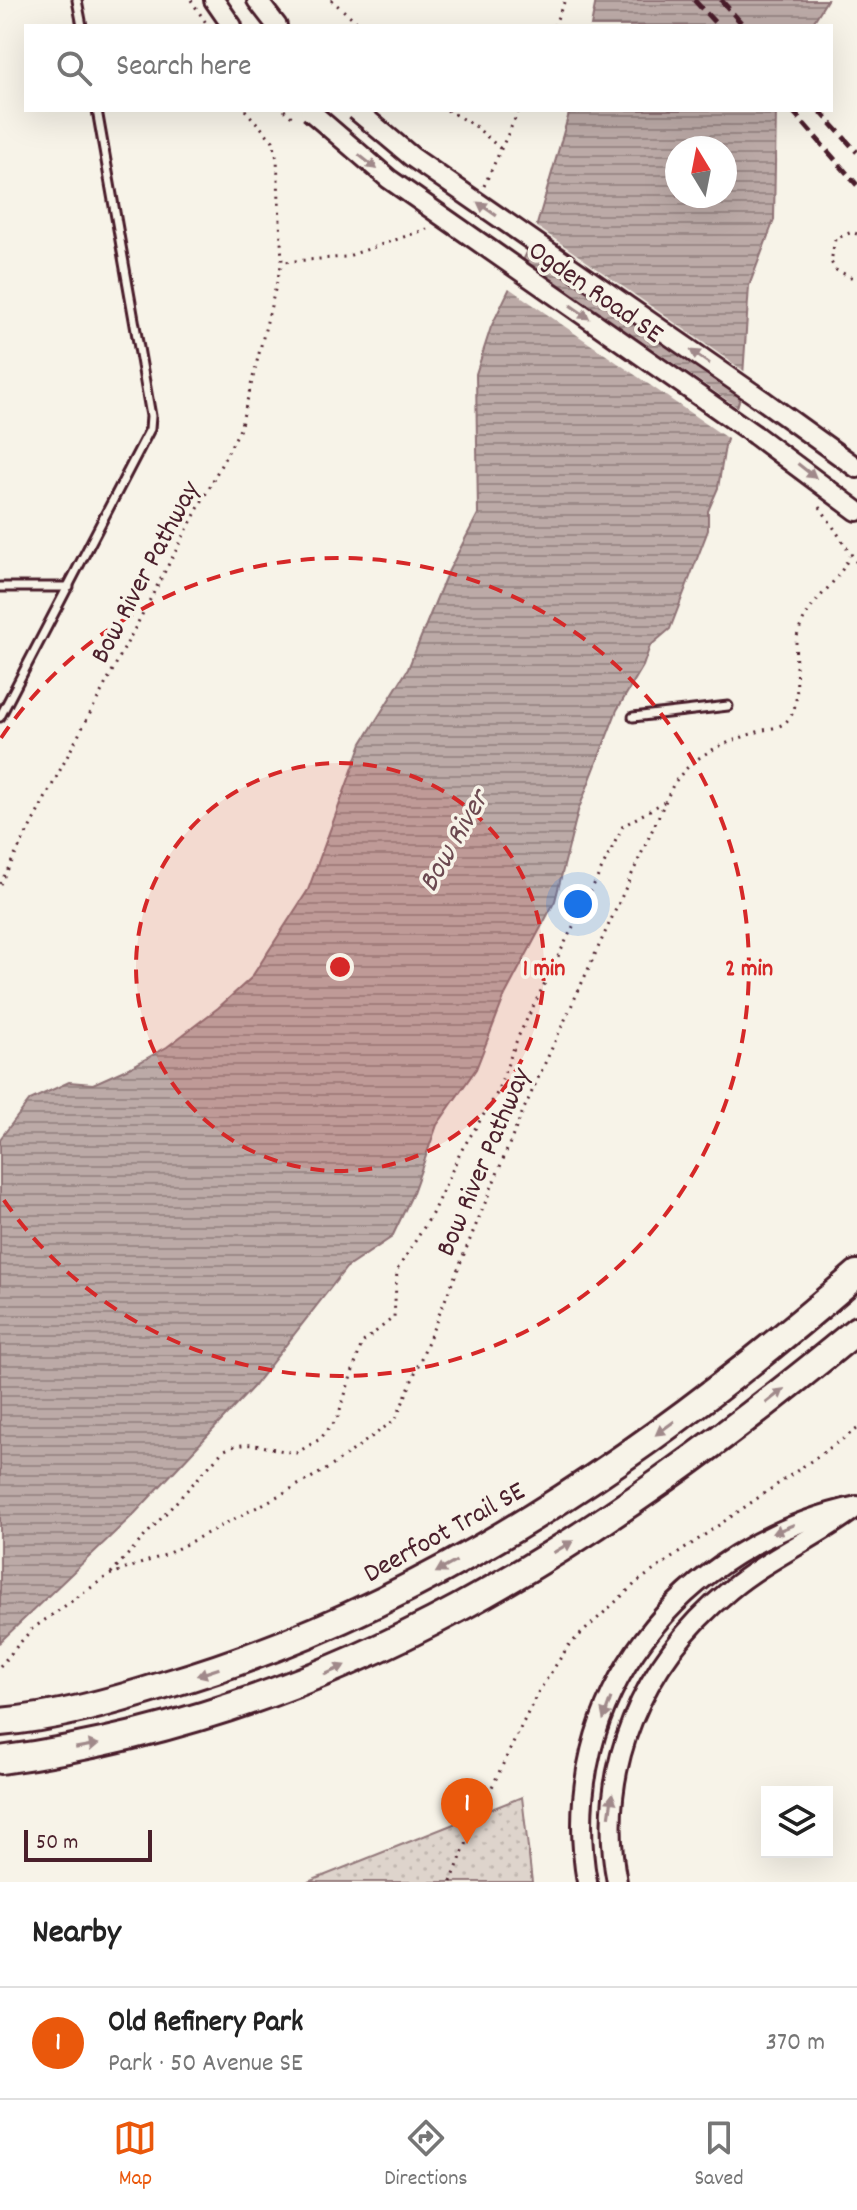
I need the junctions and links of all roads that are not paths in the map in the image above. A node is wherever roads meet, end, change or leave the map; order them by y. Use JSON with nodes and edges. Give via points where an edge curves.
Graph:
{"nodes":[{"id":1,"x":77,"y":0,"type":"edge"},
{"id":2,"x":214,"y":0,"type":"edge"},
{"id":3,"x":257,"y":0,"type":"edge"},
{"id":4,"x":82,"y":24,"type":"edge"},
{"id":5,"x":231,"y":24,"type":"edge"},
{"id":6,"x":275,"y":24,"type":"edge"},
{"id":7,"x":97,"y":112,"type":"edge"},
{"id":8,"x":311,"y":112,"type":"edge"},
{"id":9,"x":358,"y":112,"type":"edge"},
{"id":10,"x":857,"y":468,"type":"edge"},
{"id":11,"x":857,"y":511,"type":"edge"},
{"id":12,"x":0,"y":587,"type":"edge"},
{"id":13,"x":69,"y":587,"type":"junction"},
{"id":14,"x":728,"y":706,"type":"dead end"},
{"id":15,"x":0,"y":717,"type":"edge"},
{"id":16,"x":633,"y":717,"type":"dead end"},
{"id":17,"x":857,"y":1274,"type":"edge"},
{"id":18,"x":857,"y":1330,"type":"edge"},
{"id":19,"x":857,"y":1506,"type":"edge"},
{"id":20,"x":0,"y":1722,"type":"edge"},
{"id":21,"x":5,"y":1760,"type":"edge"},
{"id":22,"x":587,"y":1882,"type":"edge"},
{"id":23,"x":617,"y":1882,"type":"edge"}],
"edges":[{"from":1,"to":4,"type":"lane"},
{"from":2,"to":5,"type":"street"},
{"from":3,"to":6,"type":"street"},
{"from":7,"to":13,"type":"lane","via":[[151,416],[145,444]]},
{"from":8,"to":11,"type":"street","name":"Ogden Road SE","one_way":true,"bridge":true,"via":[[389,179],[792,459]]},
{"from":10,"to":9,"type":"street","name":"Ogden Road SE","one_way":true,"bridge":true,"via":[[412,157]]},
{"from":12,"to":13,"type":"lane"},
{"from":13,"to":15,"type":"lane"},
{"from":14,"to":16,"type":"lane"},
{"from":17,"to":20,"type":"highway","name":"Deerfoot Trail SE","one_way":true,"via":[[649,1440],[534,1516],[423,1580],[244,1661],[89,1708]]},
{"from":21,"to":18,"type":"highway","one_way":true,"via":[[113,1741],[217,1713],[376,1653],[517,1575],[639,1498]]},
{"from":19,"to":22,"type":"street","one_way":true,"via":[[769,1534],[714,1567],[653,1624],[614,1688],[596,1744],[584,1801]]},
{"from":23,"to":19,"type":"street","one_way":true,"via":[[609,1819],[617,1770],[628,1726],[651,1680],[693,1624],[732,1588]]}]}
